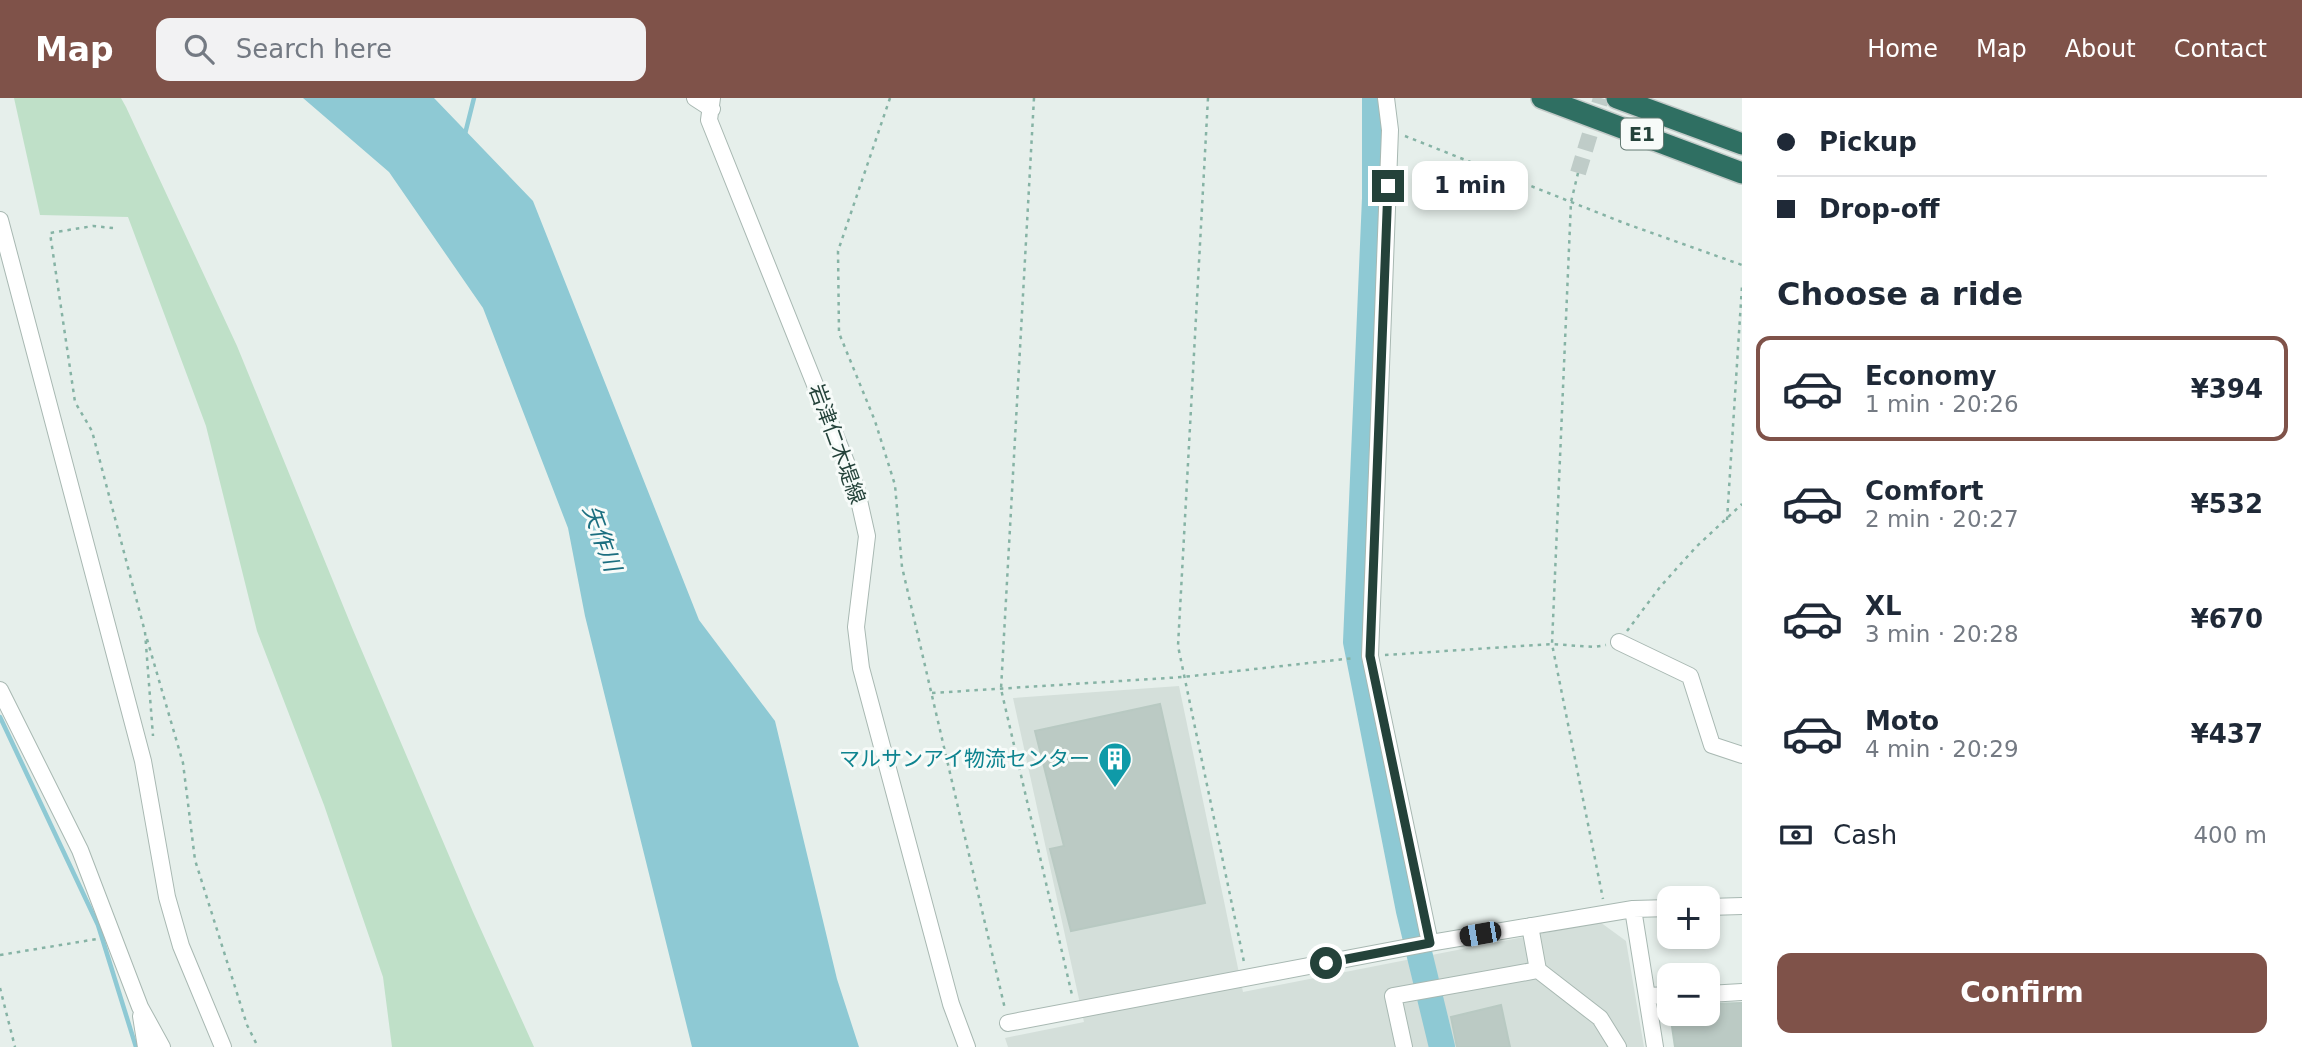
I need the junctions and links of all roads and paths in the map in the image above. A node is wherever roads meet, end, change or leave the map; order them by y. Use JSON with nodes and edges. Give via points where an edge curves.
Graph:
{"nodes":[{"id":1,"x":695,"y":98,"type":"edge"},
{"id":2,"x":890,"y":98,"type":"edge"},
{"id":3,"x":1034,"y":98,"type":"edge"},
{"id":4,"x":1208,"y":98,"type":"edge"},
{"id":5,"x":1386,"y":98,"type":"edge"},
{"id":6,"x":1542,"y":98,"type":"edge"},
{"id":7,"x":1617,"y":98,"type":"edge"},
{"id":8,"x":712,"y":104,"type":"edge"},
{"id":9,"x":1390,"y":130,"type":"junction"},
{"id":10,"x":1742,"y":144,"type":"edge"},
{"id":11,"x":1578,"y":173,"type":"tunnel mouth"},
{"id":12,"x":1742,"y":173,"type":"edge"},
{"id":13,"x":1571,"y":202,"type":"junction"},
{"id":14,"x":0,"y":220,"type":"edge"},
{"id":15,"x":113,"y":228,"type":"dead end"},
{"id":16,"x":1742,"y":265,"type":"edge"},
{"id":17,"x":1742,"y":286,"type":"edge"},
{"id":18,"x":1742,"y":504,"type":"edge"},
{"id":19,"x":1727,"y":520,"type":"junction"},
{"id":20,"x":145,"y":632,"type":"junction"},
{"id":21,"x":1619,"y":642,"type":"junction"},
{"id":22,"x":1552,"y":644,"type":"junction"},
{"id":23,"x":1370,"y":656,"type":"junction"},
{"id":24,"x":1183,"y":677,"type":"junction"},
{"id":25,"x":1000,"y":689,"type":"junction"},
{"id":26,"x":0,"y":690,"type":"edge"},
{"id":27,"x":932,"y":693,"type":"junction"},
{"id":28,"x":154,"y":747,"type":"dead end"},
{"id":29,"x":1742,"y":755,"type":"edge"},
{"id":30,"x":1742,"y":906,"type":"edge"},
{"id":31,"x":1720,"y":907,"type":"edge"},
{"id":32,"x":1657,"y":908,"type":"edge"},
{"id":33,"x":1633,"y":909,"type":"junction"},
{"id":34,"x":1605,"y":913,"type":"junction"},
{"id":35,"x":1530,"y":926,"type":"junction"},
{"id":36,"x":113,"y":937,"type":"junction"},
{"id":37,"x":1430,"y":943,"type":"junction"},
{"id":38,"x":0,"y":955,"type":"edge"},
{"id":39,"x":1538,"y":970,"type":"junction"},
{"id":40,"x":1248,"y":979,"type":"junction"},
{"id":41,"x":0,"y":988,"type":"edge"},
{"id":42,"x":1742,"y":992,"type":"edge"},
{"id":43,"x":1720,"y":993,"type":"edge"},
{"id":44,"x":1647,"y":996,"type":"junction"},
{"id":45,"x":1657,"y":996,"type":"edge"},
{"id":46,"x":140,"y":1007,"type":"junction"},
{"id":47,"x":1076,"y":1013,"type":"junction"},
{"id":48,"x":1008,"y":1023,"type":"joint"},
{"id":49,"x":15,"y":1047,"type":"edge"},
{"id":50,"x":146,"y":1047,"type":"edge"},
{"id":51,"x":162,"y":1047,"type":"edge"},
{"id":52,"x":223,"y":1047,"type":"edge"},
{"id":53,"x":258,"y":1047,"type":"edge"},
{"id":54,"x":967,"y":1047,"type":"edge"},
{"id":55,"x":1404,"y":1047,"type":"edge"},
{"id":56,"x":1618,"y":1047,"type":"edge"},
{"id":57,"x":1655,"y":1047,"type":"edge"}],
"edges":[{"from":1,"to":8,"type":"street"},
{"from":2,"to":27,"type":"path","via":[[838,251],[839,333],[895,485],[902,567]]},
{"from":3,"to":25,"type":"path"},
{"from":4,"to":24,"type":"path","via":[[1178,646]]},
{"from":5,"to":9,"type":"street"},
{"from":6,"to":12,"type":"highway","number":"E1"},
{"from":7,"to":10,"type":"highway","number":"E1"},
{"from":8,"to":54,"type":"street","name":"岩津仁木堤線","via":[[709,120],[856,487],[867,536],[856,627],[861,668],[951,1004]]},
{"from":9,"to":13,"type":"path"},
{"from":9,"to":23,"type":"street"},
{"from":11,"to":13,"type":"path"},
{"from":13,"to":16,"type":"path"},
{"from":13,"to":22,"type":"path"},
{"from":14,"to":52,"type":"street","via":[[143,761],[167,897],[181,946]]},
{"from":15,"to":20,"type":"path","via":[[93,226],[50,233],[75,402],[92,431]]},
{"from":17,"to":19,"type":"path"},
{"from":18,"to":19,"type":"path"},
{"from":19,"to":21,"type":"path","via":[[1660,587]]},
{"from":20,"to":28,"type":"path"},
{"from":20,"to":53,"type":"path","via":[[183,763],[195,860]]},
{"from":21,"to":22,"type":"path","via":[[1594,648]]},
{"from":21,"to":29,"type":"street","via":[[1690,676],[1712,745]]},
{"from":22,"to":23,"type":"path"},
{"from":22,"to":34,"type":"path"},
{"from":23,"to":24,"type":"path"},
{"from":23,"to":37,"type":"street"},
{"from":24,"to":25,"type":"path"},
{"from":24,"to":40,"type":"path"},
{"from":25,"to":27,"type":"path"},
{"from":25,"to":47,"type":"path"},
{"from":26,"to":36,"type":"street","via":[[79,850]]},
{"from":27,"to":48,"type":"path"},
{"from":30,"to":31,"type":"street"},
{"from":32,"to":33,"type":"street"},
{"from":33,"to":34,"type":"street"},
{"from":33,"to":44,"type":"street"},
{"from":34,"to":35,"type":"street"},
{"from":35,"to":37,"type":"street"},
{"from":35,"to":39,"type":"street"},
{"from":36,"to":38,"type":"path"},
{"from":36,"to":46,"type":"street"},
{"from":37,"to":40,"type":"street"},
{"from":39,"to":55,"type":"street","via":[[1392,996]]},
{"from":39,"to":56,"type":"street","via":[[1600,1018]]},
{"from":40,"to":47,"type":"street"},
{"from":41,"to":49,"type":"path"},
{"from":42,"to":43,"type":"street"},
{"from":44,"to":45,"type":"street"},
{"from":44,"to":57,"type":"street"},
{"from":46,"to":50,"type":"street"},
{"from":46,"to":51,"type":"street"},
{"from":47,"to":48,"type":"street"}]}
